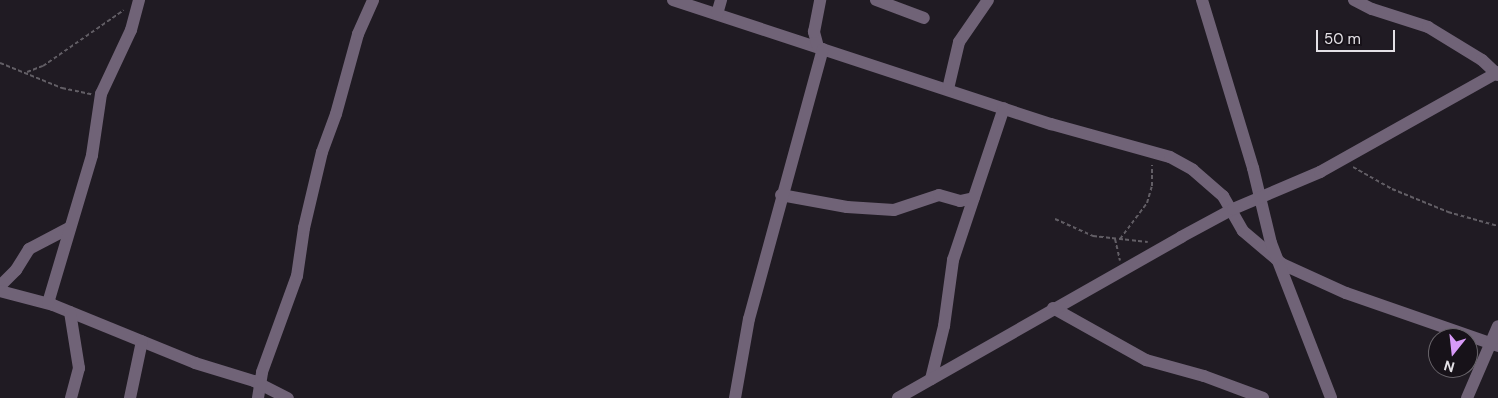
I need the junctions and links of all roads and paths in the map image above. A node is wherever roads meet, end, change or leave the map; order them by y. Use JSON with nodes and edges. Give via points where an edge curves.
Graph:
{"nodes":[{"id":1,"x":139,"y":0,"type":"edge"},
{"id":2,"x":373,"y":0,"type":"edge"},
{"id":3,"x":673,"y":0,"type":"edge"},
{"id":4,"x":721,"y":0,"type":"edge"},
{"id":5,"x":820,"y":0,"type":"edge"},
{"id":6,"x":876,"y":0,"type":"edge"},
{"id":7,"x":988,"y":0,"type":"edge"},
{"id":8,"x":1202,"y":0,"type":"edge"},
{"id":9,"x":1354,"y":0,"type":"edge"},
{"id":10,"x":126,"y":8,"type":"dead end"},
{"id":11,"x":716,"y":14,"type":"junction"},
{"id":12,"x":924,"y":18,"type":"dead end"},
{"id":13,"x":820,"y":48,"type":"junction"},
{"id":14,"x":0,"y":63,"type":"edge"},
{"id":15,"x":27,"y":72,"type":"junction"},
{"id":16,"x":1498,"y":73,"type":"edge"},
{"id":17,"x":948,"y":89,"type":"junction"},
{"id":18,"x":101,"y":94,"type":"junction"},
{"id":19,"x":1004,"y":108,"type":"junction"},
{"id":20,"x":1155,"y":153,"type":"junction"},
{"id":21,"x":1342,"y":159,"type":"junction"},
{"id":22,"x":781,"y":195,"type":"junction"},
{"id":23,"x":974,"y":198,"type":"junction"},
{"id":24,"x":1262,"y":198,"type":"junction"},
{"id":25,"x":1233,"y":210,"type":"junction"},
{"id":26,"x":1054,"y":219,"type":"dead end"},
{"id":27,"x":1498,"y":226,"type":"edge"},
{"id":28,"x":69,"y":228,"type":"junction"},
{"id":29,"x":1115,"y":239,"type":"junction"},
{"id":30,"x":1120,"y":239,"type":"junction"},
{"id":31,"x":1165,"y":246,"type":"junction"},
{"id":32,"x":1282,"y":264,"type":"junction"},
{"id":33,"x":1124,"y":268,"type":"junction"},
{"id":34,"x":0,"y":286,"type":"edge"},
{"id":35,"x":0,"y":291,"type":"edge"},
{"id":36,"x":48,"y":303,"type":"junction"},
{"id":37,"x":1053,"y":308,"type":"junction"},
{"id":38,"x":70,"y":312,"type":"junction"},
{"id":39,"x":1498,"y":326,"type":"edge"},
{"id":40,"x":142,"y":341,"type":"junction"},
{"id":41,"x":1494,"y":345,"type":"edge"},
{"id":42,"x":931,"y":379,"type":"junction"},
{"id":43,"x":259,"y":383,"type":"junction"},
{"id":44,"x":71,"y":398,"type":"edge"},
{"id":45,"x":130,"y":398,"type":"edge"},
{"id":46,"x":258,"y":398,"type":"edge"},
{"id":47,"x":288,"y":398,"type":"edge"},
{"id":48,"x":735,"y":398,"type":"edge"},
{"id":49,"x":898,"y":398,"type":"edge"},
{"id":50,"x":1263,"y":398,"type":"edge"},
{"id":51,"x":1331,"y":398,"type":"edge"},
{"id":52,"x":1467,"y":398,"type":"edge"}],
"edges":[{"from":1,"to":18,"type":"street","via":[[131,30]]},
{"from":2,"to":43,"type":"street","via":[[358,34],[322,152],[294,286]]},
{"from":3,"to":11,"type":"street"},
{"from":4,"to":11,"type":"street"},
{"from":5,"to":13,"type":"street","via":[[814,32]]},
{"from":6,"to":12,"type":"street"},
{"from":7,"to":17,"type":"street","via":[[959,42]]},
{"from":8,"to":24,"type":"street"},
{"from":9,"to":16,"type":"street","via":[[1434,30]]},
{"from":10,"to":15,"type":"path","via":[[43,66]]},
{"from":11,"to":13,"type":"street"},
{"from":13,"to":17,"type":"street"},
{"from":13,"to":22,"type":"street"},
{"from":14,"to":15,"type":"path"},
{"from":15,"to":18,"type":"path","via":[[70,90]]},
{"from":16,"to":21,"type":"street"},
{"from":17,"to":19,"type":"street"},
{"from":18,"to":28,"type":"street","via":[[96,140]]},
{"from":19,"to":20,"type":"street"},
{"from":19,"to":23,"type":"street"},
{"from":20,"to":25,"type":"street","via":[[1193,170],[1223,196]]},
{"from":20,"to":30,"type":"path","via":[[1147,203]]},
{"from":21,"to":24,"type":"street"},
{"from":21,"to":27,"type":"path","via":[[1405,195],[1448,212]]},
{"from":22,"to":23,"type":"street","via":[[847,207],[894,210],[939,195],[960,201]]},
{"from":22,"to":48,"type":"street","via":[[745,337]]},
{"from":23,"to":42,"type":"street","via":[[953,260],[944,326]]},
{"from":24,"to":25,"type":"street"},
{"from":24,"to":32,"type":"street","via":[[1271,243]]},
{"from":25,"to":31,"type":"street"},
{"from":25,"to":32,"type":"street","via":[[1243,231]]},
{"from":26,"to":29,"type":"path","via":[[1087,234]]},
{"from":28,"to":34,"type":"street","via":[[28,249],[16,270]]},
{"from":28,"to":36,"type":"street"},
{"from":29,"to":30,"type":"path"},
{"from":29,"to":33,"type":"path","via":[[1117,254]]},
{"from":30,"to":31,"type":"path"},
{"from":31,"to":33,"type":"street"},
{"from":32,"to":41,"type":"street","via":[[1346,293]]},
{"from":32,"to":51,"type":"street"},
{"from":33,"to":37,"type":"street"},
{"from":35,"to":36,"type":"street"},
{"from":36,"to":38,"type":"street"},
{"from":37,"to":42,"type":"street"},
{"from":37,"to":50,"type":"street","via":[[1146,360],[1204,376]]},
{"from":38,"to":40,"type":"street"},
{"from":38,"to":44,"type":"street","via":[[79,368]]},
{"from":39,"to":41,"type":"street"},
{"from":40,"to":43,"type":"street","via":[[195,363]]},
{"from":40,"to":45,"type":"street"},
{"from":41,"to":52,"type":"street"},
{"from":42,"to":49,"type":"street"},
{"from":43,"to":46,"type":"street"},
{"from":43,"to":47,"type":"street"}]}
